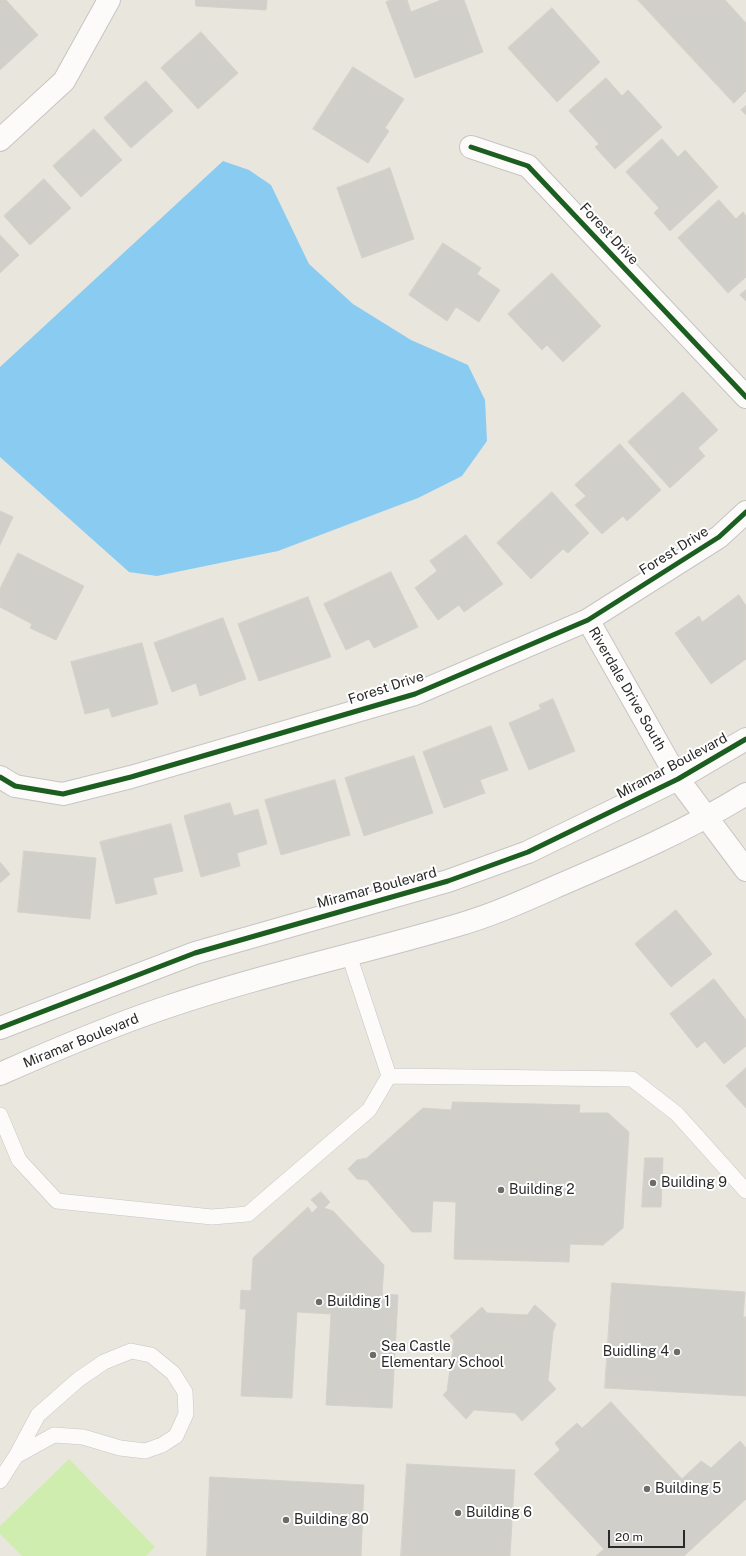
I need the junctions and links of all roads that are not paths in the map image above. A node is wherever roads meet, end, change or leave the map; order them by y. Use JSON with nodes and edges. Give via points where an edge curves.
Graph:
{"nodes":[{"id":1,"x":109,"y":0,"type":"edge"},
{"id":2,"x":0,"y":140,"type":"edge"},
{"id":3,"x":471,"y":147,"type":"dead end"},
{"id":4,"x":746,"y":397,"type":"edge"},
{"id":5,"x":746,"y":512,"type":"edge"},
{"id":6,"x":588,"y":620,"type":"junction"},
{"id":7,"x":746,"y":739,"type":"edge"},
{"id":8,"x":0,"y":777,"type":"edge"},
{"id":9,"x":678,"y":779,"type":"junction"},
{"id":10,"x":746,"y":794,"type":"edge"},
{"id":11,"x":708,"y":818,"type":"junction"},
{"id":12,"x":746,"y":870,"type":"edge"},
{"id":13,"x":350,"y":955,"type":"junction"},
{"id":14,"x":0,"y":1028,"type":"edge"},
{"id":15,"x":0,"y":1074,"type":"edge"},
{"id":16,"x":389,"y":1076,"type":"junction"},
{"id":17,"x":0,"y":1115,"type":"edge"},
{"id":18,"x":746,"y":1191,"type":"edge"},
{"id":19,"x":16,"y":1456,"type":"junction"},
{"id":20,"x":0,"y":1481,"type":"edge"}],
"edges":[{"from":1,"to":2,"type":"street","via":[[64,81]]},
{"from":3,"to":4,"type":"street","name":"Forest Drive","via":[[528,166]]},
{"from":5,"to":6,"type":"street","name":"Forest Drive","via":[[719,537]]},
{"from":6,"to":8,"type":"street","name":"Forest Drive","via":[[414,694],[131,777],[63,794],[15,786]]},
{"from":6,"to":9,"type":"street","name":"Riverdale Drive South"},
{"from":7,"to":9,"type":"street","name":"Miramar Boulevard"},
{"from":9,"to":11,"type":"street","name":"Riverdale Drive South"},
{"from":9,"to":14,"type":"street","name":"Miramar Boulevard","via":[[528,852],[463,876],[195,953]]},
{"from":10,"to":11,"type":"street","name":"Miramar Boulevard"},
{"from":11,"to":12,"type":"street","name":"Riverdale Drive South"},
{"from":11,"to":13,"type":"street","name":"Miramar Boulevard","via":[[523,901],[460,925]]},
{"from":13,"to":15,"type":"street","name":"Miramar Boulevard","via":[[165,1008],[67,1045]]},
{"from":13,"to":16,"type":"lane"},
{"from":16,"to":17,"type":"lane","via":[[369,1110],[248,1214],[212,1217],[57,1201],[19,1160]]},
{"from":16,"to":18,"type":"lane","via":[[632,1080],[677,1114]]},
{"from":19,"to":19,"type":"lane","via":[[54,1435],[84,1437],[120,1448],[145,1451],[156,1447],[176,1436],[186,1414],[185,1392],[173,1373],[151,1355],[131,1351],[104,1362],[79,1379],[38,1415]]},
{"from":19,"to":20,"type":"lane"}]}
